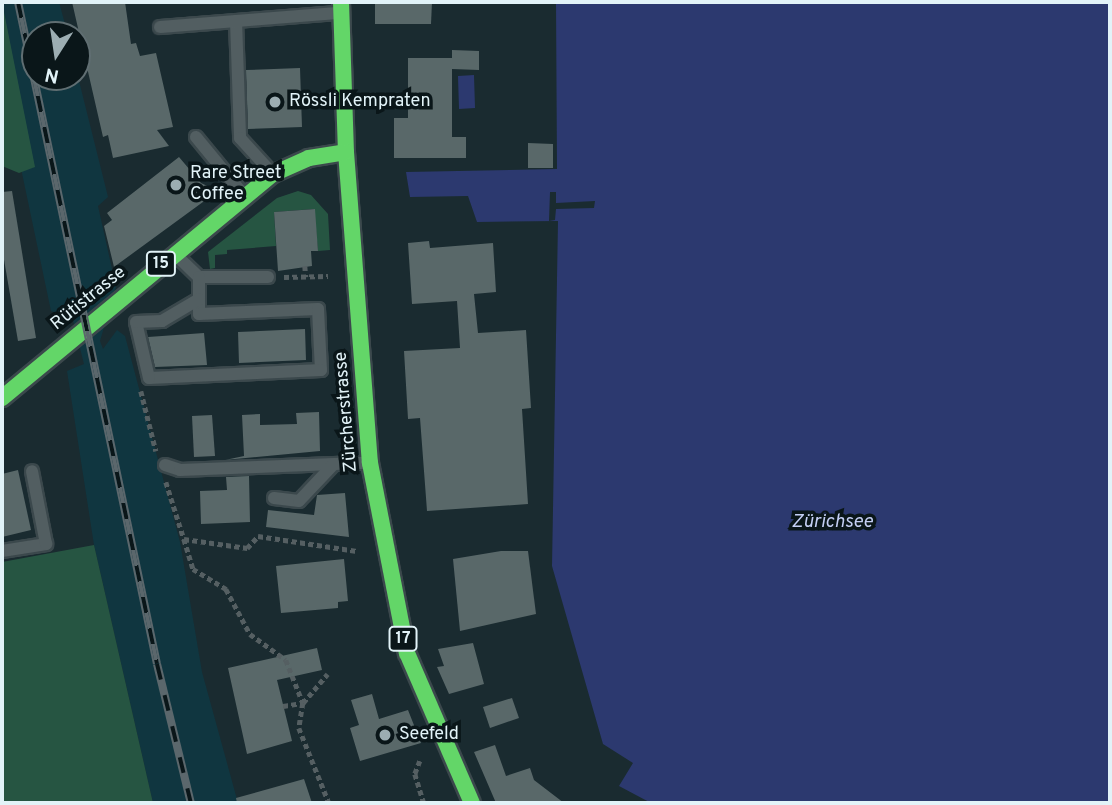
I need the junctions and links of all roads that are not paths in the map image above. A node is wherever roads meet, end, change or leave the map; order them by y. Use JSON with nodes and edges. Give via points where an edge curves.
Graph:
{"nodes":[{"id":1,"x":301,"y":2,"type":"edge"},
{"id":2,"x":341,"y":7,"type":"edge"},
{"id":3,"x":302,"y":16,"type":"junction"},
{"id":4,"x":236,"y":21,"type":"junction"},
{"id":5,"x":160,"y":27,"type":"dead end"},
{"id":6,"x":196,"y":137,"type":"dead end"},
{"id":7,"x":346,"y":152,"type":"junction"},
{"id":8,"x":273,"y":174,"type":"junction"},
{"id":9,"x":244,"y":196,"type":"junction"},
{"id":10,"x":175,"y":253,"type":"junction"},
{"id":11,"x":199,"y":277,"type":"junction"},
{"id":12,"x":268,"y":277,"type":"road end"},
{"id":13,"x":199,"y":299,"type":"junction"},
{"id":14,"x":2,"y":398,"type":"edge"},
{"id":15,"x":370,"y":463,"type":"junction"},
{"id":16,"x":334,"y":464,"type":"junction"},
{"id":17,"x":164,"y":469,"type":"road end"},
{"id":18,"x":32,"y":471,"type":"dead end"},
{"id":19,"x":274,"y":498,"type":"dead end"},
{"id":20,"x":2,"y":551,"type":"edge"},
{"id":21,"x":472,"y":803,"type":"edge"}],
"edges":[{"from":1,"to":3,"type":"lane"},
{"from":2,"to":3,"type":"lane"},
{"from":2,"to":7,"type":"main road","name":"Zürcherstrasse","number":"17"},
{"from":3,"to":4,"type":"lane"},
{"from":4,"to":5,"type":"lane"},
{"from":4,"to":8,"type":"lane","via":[[240,138]]},
{"from":6,"to":9,"type":"lane"},
{"from":7,"to":8,"type":"main road","name":"Rütistrasse","number":"15","via":[[309,158]]},
{"from":7,"to":15,"type":"main road","name":"Zürcherstrasse","number":"17"},
{"from":8,"to":9,"type":"main road","name":"Rütistrasse","number":"15"},
{"from":9,"to":10,"type":"main road","name":"Rütistrasse","number":"15"},
{"from":10,"to":11,"type":"lane"},
{"from":10,"to":14,"type":"main road","name":"Rütistrasse","number":"15"},
{"from":11,"to":12,"type":"lane"},
{"from":11,"to":13,"type":"lane"},
{"from":13,"to":13,"type":"lane","via":[[199,314],[318,309],[321,370],[149,378],[136,322],[162,321]]},
{"from":15,"to":16,"type":"lane"},
{"from":15,"to":21,"type":"main road","name":"Zürcherstrasse","number":"17","via":[[407,653]]},
{"from":16,"to":17,"type":"lane","via":[[218,462]]},
{"from":16,"to":19,"type":"lane","via":[[299,501]]},
{"from":18,"to":20,"type":"lane","via":[[46,544]]}]}
